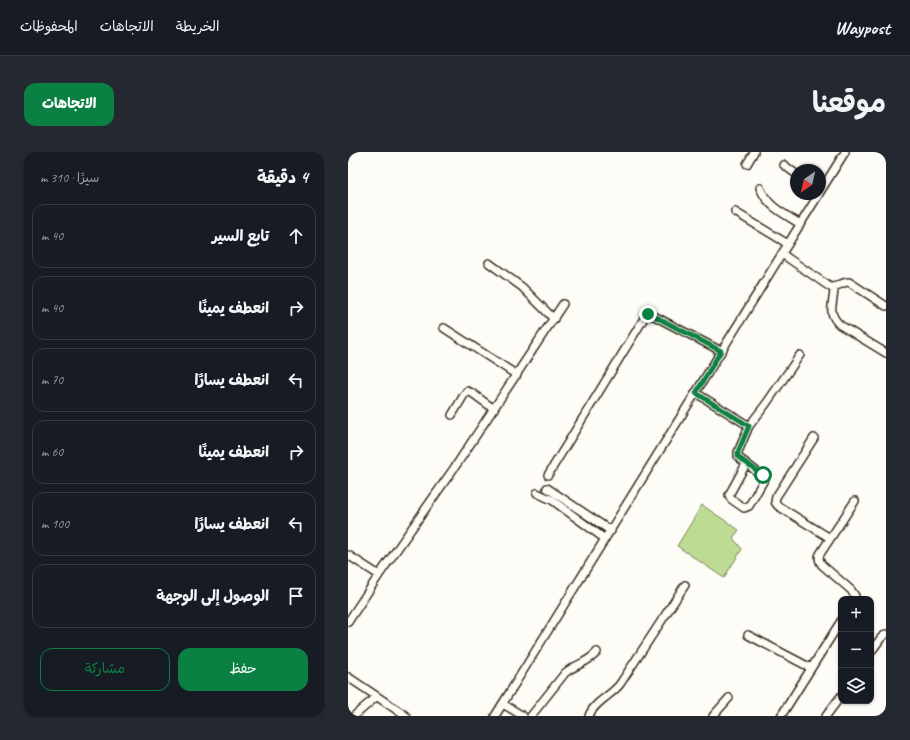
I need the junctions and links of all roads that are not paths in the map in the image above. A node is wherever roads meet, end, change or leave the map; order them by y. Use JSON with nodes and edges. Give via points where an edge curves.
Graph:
{"nodes":[{"id":1,"x":754,"y":152,"type":"edge"},
{"id":2,"x":845,"y":152,"type":"edge"},
{"id":3,"x":747,"y":164,"type":"dead end"},
{"id":4,"x":784,"y":165,"type":"dead end"},
{"id":5,"x":790,"y":170,"type":"edge"},
{"id":6,"x":826,"y":182,"type":"edge"},
{"id":7,"x":760,"y":188,"type":"dead end"},
{"id":8,"x":815,"y":200,"type":"edge"},
{"id":9,"x":735,"y":212,"type":"dead end"},
{"id":10,"x":800,"y":224,"type":"junction"},
{"id":11,"x":788,"y":244,"type":"junction"},
{"id":12,"x":782,"y":254,"type":"junction"},
{"id":13,"x":489,"y":263,"type":"dead end"},
{"id":14,"x":834,"y":288,"type":"junction"},
{"id":15,"x":563,"y":304,"type":"dead end"},
{"id":16,"x":885,"y":304,"type":"edge"},
{"id":17,"x":554,"y":318,"type":"junction"},
{"id":18,"x":444,"y":328,"type":"dead end"},
{"id":19,"x":721,"y":351,"type":"junction"},
{"id":20,"x":886,"y":353,"type":"edge"},
{"id":21,"x":800,"y":355,"type":"dead end"},
{"id":22,"x":517,"y":375,"type":"junction"},
{"id":23,"x":696,"y":393,"type":"junction"},
{"id":24,"x":494,"y":409,"type":"junction"},
{"id":25,"x":452,"y":415,"type":"dead end"},
{"id":26,"x":749,"y":426,"type":"junction"},
{"id":27,"x":814,"y":438,"type":"dead end"},
{"id":28,"x":746,"y":464,"type":"junction"},
{"id":29,"x":548,"y":475,"type":"dead end"},
{"id":30,"x":547,"y":488,"type":"dead end"},
{"id":31,"x":537,"y":493,"type":"dead end"},
{"id":32,"x":855,"y":501,"type":"dead end"},
{"id":33,"x":611,"y":531,"type":"junction"},
{"id":34,"x":830,"y":538,"type":"junction"},
{"id":35,"x":605,"y":539,"type":"junction"},
{"id":36,"x":348,"y":555,"type":"edge"},
{"id":37,"x":379,"y":575,"type":"junction"},
{"id":38,"x":684,"y":585,"type":"dead end"},
{"id":39,"x":855,"y":596,"type":"edge"},
{"id":40,"x":348,"y":622,"type":"edge"},
{"id":41,"x":838,"y":626,"type":"edge"},
{"id":42,"x":886,"y":634,"type":"edge"},
{"id":43,"x":748,"y":635,"type":"dead end"},
{"id":44,"x":874,"y":648,"type":"edge"},
{"id":45,"x":597,"y":652,"type":"dead end"},
{"id":46,"x":811,"y":668,"type":"junction"},
{"id":47,"x":348,"y":677,"type":"edge"},
{"id":48,"x":376,"y":696,"type":"junction"},
{"id":49,"x":729,"y":698,"type":"dead end"},
{"id":50,"x":838,"y":700,"type":"edge"},
{"id":51,"x":503,"y":704,"type":"junction"},
{"id":52,"x":354,"y":716,"type":"edge"},
{"id":53,"x":406,"y":716,"type":"edge"},
{"id":54,"x":496,"y":716,"type":"edge"},
{"id":55,"x":522,"y":716,"type":"edge"},
{"id":56,"x":531,"y":716,"type":"edge"},
{"id":57,"x":589,"y":716,"type":"edge"},
{"id":58,"x":713,"y":716,"type":"edge"},
{"id":59,"x":781,"y":716,"type":"edge"},
{"id":60,"x":826,"y":716,"type":"edge"}],
"edges":[{"from":1,"to":3,"type":"street"},
{"from":2,"to":6,"type":"street"},
{"from":4,"to":5,"type":"street"},
{"from":7,"to":10,"type":"street","via":[[769,204]]},
{"from":8,"to":10,"type":"street"},
{"from":9,"to":11,"type":"street"},
{"from":10,"to":11,"type":"street"},
{"from":11,"to":12,"type":"street"},
{"from":12,"to":14,"type":"street"},
{"from":12,"to":19,"type":"street"},
{"from":13,"to":17,"type":"street","via":[[522,287]]},
{"from":14,"to":16,"type":"street","via":[[849,282]]},
{"from":14,"to":20,"type":"street","via":[[834,319]]},
{"from":15,"to":17,"type":"street"},
{"from":17,"to":22,"type":"street"},
{"from":18,"to":22,"type":"street"},
{"from":19,"to":23,"type":"street"},
{"from":19,"to":29,"type":"street","via":[[648,314]]},
{"from":21,"to":26,"type":"street"},
{"from":22,"to":24,"type":"street"},
{"from":23,"to":26,"type":"street"},
{"from":23,"to":33,"type":"street"},
{"from":24,"to":25,"type":"street","via":[[467,391]]},
{"from":24,"to":37,"type":"street"},
{"from":26,"to":28,"type":"street","via":[[737,454]]},
{"from":27,"to":34,"type":"street","via":[[775,502]]},
{"from":28,"to":28,"type":"street","via":[[765,478],[749,506],[744,508],[731,499],[730,495]]},
{"from":30,"to":33,"type":"street"},
{"from":31,"to":35,"type":"street","via":[[552,500]]},
{"from":32,"to":34,"type":"street"},
{"from":33,"to":35,"type":"street"},
{"from":34,"to":39,"type":"street","via":[[820,554],[819,561]]},
{"from":35,"to":51,"type":"street"},
{"from":36,"to":37,"type":"street"},
{"from":37,"to":40,"type":"street"},
{"from":38,"to":57,"type":"street","via":[[620,684],[590,712]]},
{"from":41,"to":46,"type":"street"},
{"from":42,"to":44,"type":"street"},
{"from":43,"to":46,"type":"street"},
{"from":45,"to":56,"type":"street","via":[[590,660],[565,673]]},
{"from":46,"to":59,"type":"street"},
{"from":47,"to":48,"type":"street"},
{"from":48,"to":52,"type":"street"},
{"from":48,"to":53,"type":"street"},
{"from":49,"to":58,"type":"street"},
{"from":50,"to":60,"type":"street"},
{"from":51,"to":54,"type":"street"},
{"from":51,"to":55,"type":"street"}]}
